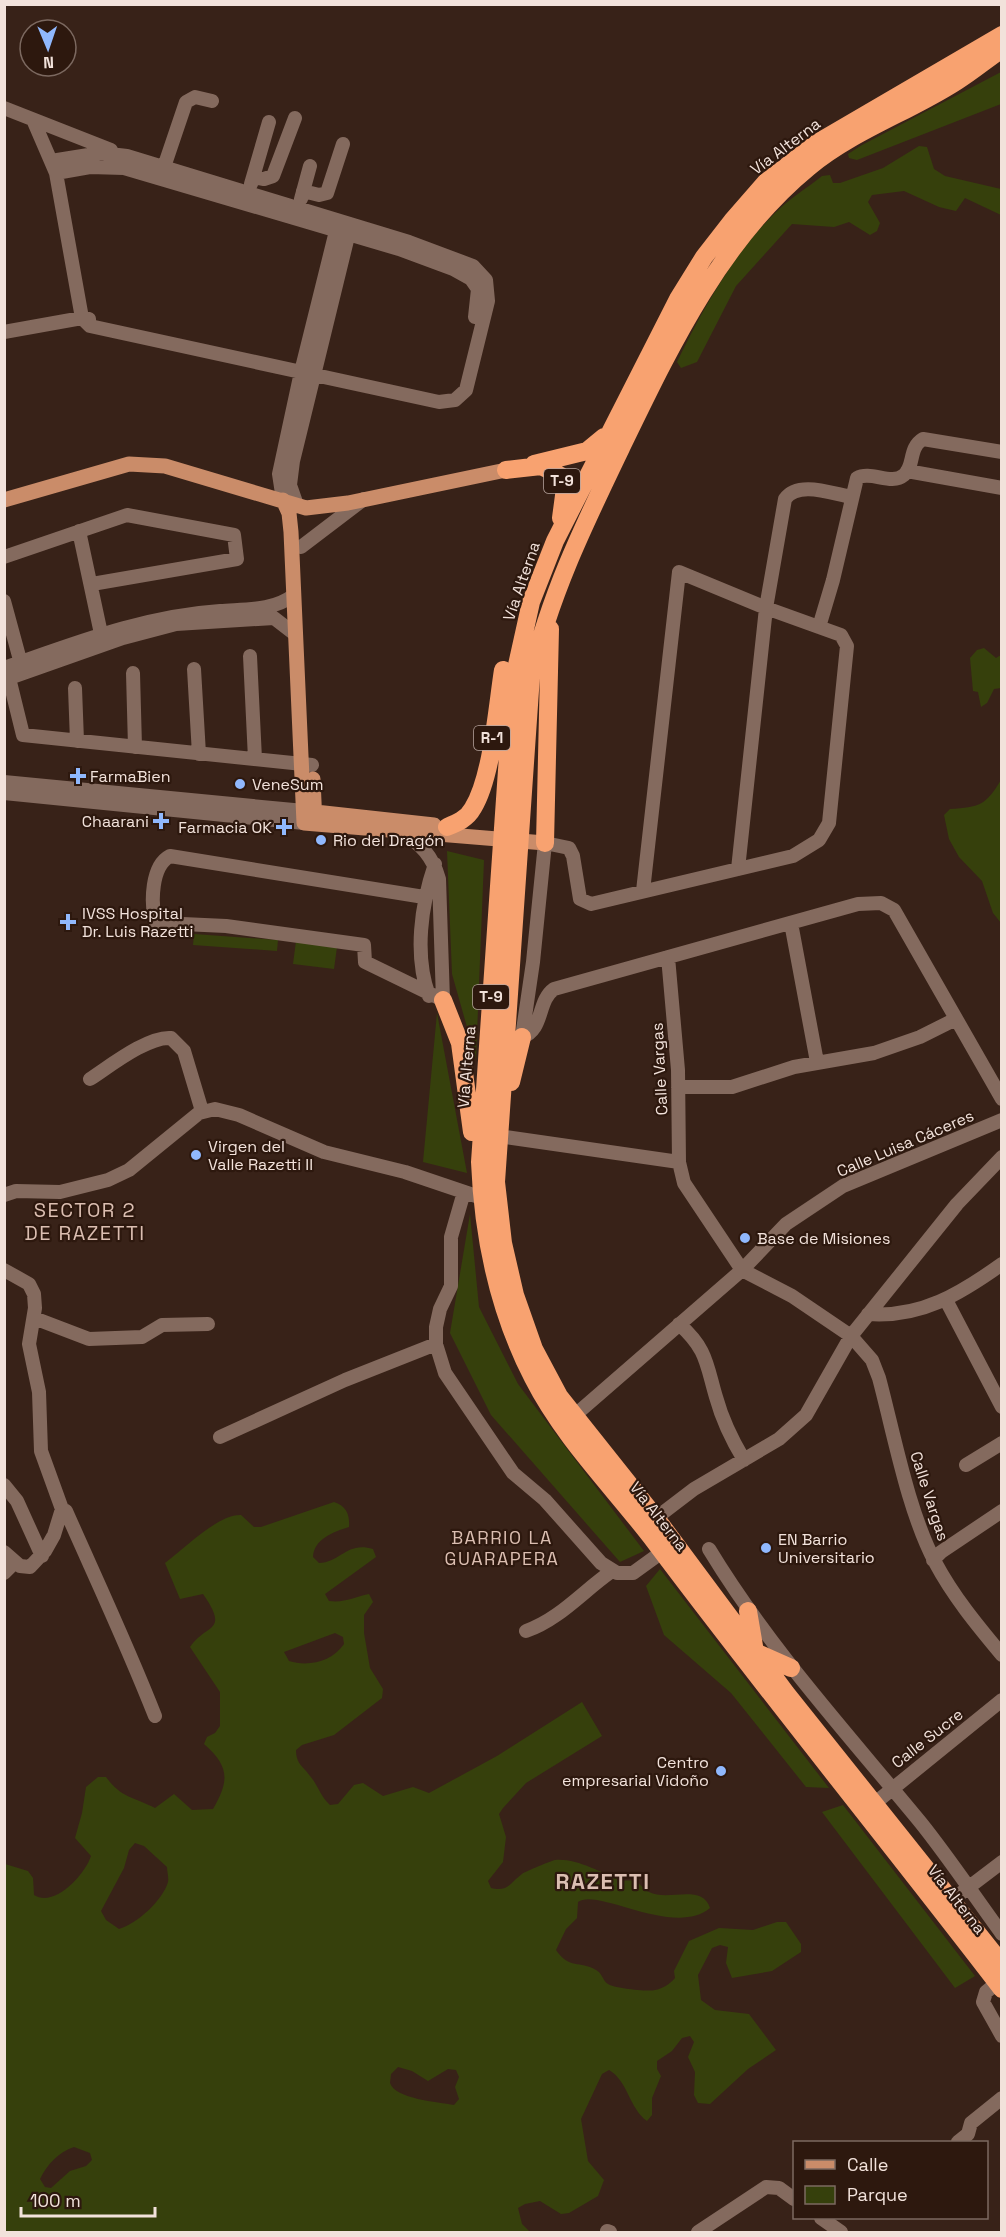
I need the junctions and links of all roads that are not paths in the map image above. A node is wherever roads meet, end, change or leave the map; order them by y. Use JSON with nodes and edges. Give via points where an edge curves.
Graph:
{"nodes":[{"id":1,"x":1002,"y":35,"type":"edge"},
{"id":2,"x":1002,"y":49,"type":"edge"},
{"id":3,"x":212,"y":101,"type":"dead end"},
{"id":4,"x":4,"y":108,"type":"edge"},
{"id":5,"x":295,"y":118,"type":"dead end"},
{"id":6,"x":34,"y":122,"type":"junction"},
{"id":7,"x":269,"y":122,"type":"dead end"},
{"id":8,"x":343,"y":144,"type":"dead end"},
{"id":9,"x":127,"y":156,"type":"junction"},
{"id":10,"x":310,"y":166,"type":"dead end"},
{"id":11,"x":53,"y":167,"type":"junction"},
{"id":12,"x":164,"y":167,"type":"junction"},
{"id":13,"x":253,"y":177,"type":"junction"},
{"id":14,"x":303,"y":191,"type":"junction"},
{"id":15,"x":248,"y":195,"type":"junction"},
{"id":16,"x":298,"y":210,"type":"junction"},
{"id":17,"x":343,"y":228,"type":"junction"},
{"id":18,"x":82,"y":318,"type":"junction"},
{"id":19,"x":4,"y":332,"type":"edge"},
{"id":20,"x":307,"y":369,"type":"junction"},
{"id":21,"x":614,"y":426,"type":"junction"},
{"id":22,"x":1002,"y":452,"type":"edge"},
{"id":23,"x":507,"y":470,"type":"junction"},
{"id":24,"x":907,"y":471,"type":"junction"},
{"id":25,"x":1002,"y":488,"type":"edge"},
{"id":26,"x":852,"y":497,"type":"junction"},
{"id":27,"x":364,"y":499,"type":"junction"},
{"id":28,"x":4,"y":500,"type":"edge"},
{"id":29,"x":290,"y":503,"type":"junction"},
{"id":30,"x":79,"y":531,"type":"junction"},
{"id":31,"x":555,"y":541,"type":"junction"},
{"id":32,"x":301,"y":547,"type":"junction"},
{"id":33,"x":4,"y":557,"type":"edge"},
{"id":34,"x":92,"y":584,"type":"junction"},
{"id":35,"x":4,"y":601,"type":"edge"},
{"id":36,"x":552,"y":603,"type":"junction"},
{"id":37,"x":299,"y":608,"type":"junction"},
{"id":38,"x":766,"y":608,"type":"junction"},
{"id":39,"x":274,"y":612,"type":"junction"},
{"id":40,"x":7,"y":620,"type":"edge"},
{"id":41,"x":819,"y":627,"type":"junction"},
{"id":42,"x":296,"y":635,"type":"junction"},
{"id":43,"x":522,"y":638,"type":"junction"},
{"id":44,"x":102,"y":639,"type":"junction"},
{"id":45,"x":250,"y":656,"type":"dead end"},
{"id":46,"x":22,"y":668,"type":"junction"},
{"id":47,"x":194,"y":669,"type":"dead end"},
{"id":48,"x":133,"y":673,"type":"dead end"},
{"id":49,"x":6,"y":675,"type":"edge"},
{"id":50,"x":75,"y":688,"type":"dead end"},
{"id":51,"x":77,"y":741,"type":"junction"},
{"id":52,"x":135,"y":747,"type":"junction"},
{"id":53,"x":199,"y":754,"type":"junction"},
{"id":54,"x":255,"y":759,"type":"junction"},
{"id":55,"x":307,"y":765,"type":"junction"},
{"id":56,"x":4,"y":782,"type":"edge"},
{"id":57,"x":4,"y":793,"type":"edge"},
{"id":58,"x":309,"y":818,"type":"junction"},
{"id":59,"x":447,"y":827,"type":"junction"},
{"id":60,"x":400,"y":832,"type":"junction"},
{"id":61,"x":478,"y":836,"type":"junction"},
{"id":62,"x":542,"y":843,"type":"junction"},
{"id":63,"x":435,"y":864,"type":"junction"},
{"id":64,"x":738,"y":869,"type":"junction"},
{"id":65,"x":643,"y":891,"type":"junction"},
{"id":66,"x":424,"y":897,"type":"junction"},
{"id":67,"x":791,"y":923,"type":"junction"},
{"id":68,"x":668,"y":957,"type":"junction"},
{"id":69,"x":436,"y":998,"type":"junction"},
{"id":70,"x":956,"y":1019,"type":"junction"},
{"id":71,"x":522,"y":1037,"type":"junction"},
{"id":72,"x":817,"y":1062,"type":"junction"},
{"id":73,"x":90,"y":1079,"type":"dead end"},
{"id":74,"x":678,"y":1087,"type":"junction"},
{"id":75,"x":1002,"y":1099,"type":"edge"},
{"id":76,"x":202,"y":1111,"type":"junction"},
{"id":77,"x":1002,"y":1120,"type":"edge"},
{"id":78,"x":498,"y":1136,"type":"junction"},
{"id":79,"x":1002,"y":1157,"type":"edge"},
{"id":80,"x":679,"y":1162,"type":"junction"},
{"id":81,"x":476,"y":1193,"type":"junction"},
{"id":82,"x":4,"y":1195,"type":"edge"},
{"id":83,"x":1002,"y":1264,"type":"edge"},
{"id":84,"x":4,"y":1270,"type":"edge"},
{"id":85,"x":742,"y":1270,"type":"junction"},
{"id":86,"x":946,"y":1300,"type":"junction"},
{"id":87,"x":868,"y":1314,"type":"junction"},
{"id":88,"x":34,"y":1318,"type":"junction"},
{"id":89,"x":208,"y":1324,"type":"dead end"},
{"id":90,"x":679,"y":1324,"type":"junction"},
{"id":91,"x":851,"y":1336,"type":"junction"},
{"id":92,"x":436,"y":1344,"type":"junction"},
{"id":93,"x":1002,"y":1407,"type":"edge"},
{"id":94,"x":574,"y":1416,"type":"junction"},
{"id":95,"x":220,"y":1437,"type":"dead end"},
{"id":96,"x":1002,"y":1443,"type":"edge"},
{"id":97,"x":744,"y":1460,"type":"junction"},
{"id":98,"x":966,"y":1465,"type":"dead end"},
{"id":99,"x":4,"y":1485,"type":"edge"},
{"id":100,"x":62,"y":1509,"type":"junction"},
{"id":101,"x":1002,"y":1511,"type":"edge"},
{"id":102,"x":656,"y":1518,"type":"junction"},
{"id":103,"x":709,"y":1549,"type":"dead end"},
{"id":104,"x":4,"y":1552,"type":"edge"},
{"id":105,"x":662,"y":1552,"type":"junction"},
{"id":106,"x":42,"y":1556,"type":"junction"},
{"id":107,"x":933,"y":1560,"type":"junction"},
{"id":108,"x":15,"y":1562,"type":"junction"},
{"id":109,"x":612,"y":1571,"type":"junction"},
{"id":110,"x":4,"y":1573,"type":"edge"},
{"id":111,"x":748,"y":1611,"type":"junction"},
{"id":112,"x":526,"y":1631,"type":"dead end"},
{"id":113,"x":754,"y":1652,"type":"junction"},
{"id":114,"x":1002,"y":1654,"type":"edge"},
{"id":115,"x":790,"y":1668,"type":"junction"},
{"id":116,"x":1002,"y":1700,"type":"edge"},
{"id":117,"x":155,"y":1716,"type":"dead end"},
{"id":118,"x":891,"y":1787,"type":"junction"},
{"id":119,"x":875,"y":1803,"type":"junction"},
{"id":120,"x":1002,"y":1862,"type":"edge"},
{"id":121,"x":968,"y":1888,"type":"junction"},
{"id":122,"x":952,"y":1900,"type":"junction"},
{"id":123,"x":1002,"y":1934,"type":"edge"},
{"id":124,"x":1002,"y":1964,"type":"edge"},
{"id":125,"x":999,"y":1986,"type":"edge"},
{"id":126,"x":1002,"y":2036,"type":"edge"},
{"id":127,"x":1002,"y":2098,"type":"edge"},
{"id":128,"x":959,"y":2141,"type":"edge"},
{"id":129,"x":793,"y":2198,"type":"edge"},
{"id":130,"x":823,"y":2219,"type":"edge"},
{"id":131,"x":698,"y":2232,"type":"edge"},
{"id":132,"x":841,"y":2232,"type":"edge"}],
"edges":[{"from":1,"to":21,"type":"highway","name":"Vía Alterna","number":"T-9","via":[[817,143],[766,182],[725,229],[692,276]]},
{"from":2,"to":36,"type":"highway","name":"Vía Alterna","number":"T-9","via":[[957,81],[865,129],[810,166],[768,205],[732,248],[705,288],[642,406],[568,558]]},
{"from":3,"to":12,"type":"street","via":[[195,97],[186,102]]},
{"from":4,"to":6,"type":"street"},
{"from":5,"to":13,"type":"street","via":[[273,176]]},
{"from":6,"to":9,"type":"street"},
{"from":6,"to":11,"type":"street"},
{"from":7,"to":13,"type":"street"},
{"from":8,"to":14,"type":"street","via":[[327,193]]},
{"from":9,"to":11,"type":"street","via":[[101,153]]},
{"from":9,"to":12,"type":"street"},
{"from":10,"to":14,"type":"street"},
{"from":11,"to":17,"type":"street","via":[[124,168]]},
{"from":11,"to":18,"type":"street"},
{"from":12,"to":15,"type":"street"},
{"from":13,"to":15,"type":"street"},
{"from":14,"to":16,"type":"street"},
{"from":15,"to":16,"type":"street"},
{"from":16,"to":17,"type":"street"},
{"from":17,"to":20,"type":"street"},
{"from":17,"to":20,"type":"street","via":[[453,269],[475,284],[478,303],[461,380],[455,390],[445,394]]},
{"from":18,"to":19,"type":"street"},
{"from":18,"to":20,"type":"street"},
{"from":20,"to":29,"type":"street","via":[[279,474]]},
{"from":21,"to":23,"type":"highway","via":[[586,451]]},
{"from":21,"to":31,"type":"highway","name":"Vía Alterna","number":"T-9"},
{"from":22,"to":24,"type":"street","via":[[923,439],[914,446]]},
{"from":23,"to":27,"type":"main road"},
{"from":23,"to":31,"type":"highway","number":"T-9","via":[[541,466],[561,476],[564,503]]},
{"from":24,"to":25,"type":"street"},
{"from":24,"to":26,"type":"street","via":[[898,478],[859,477]]},
{"from":26,"to":38,"type":"street","via":[[808,490],[792,492],[787,497]]},
{"from":26,"to":41,"type":"street"},
{"from":27,"to":29,"type":"main road","via":[[318,508]]},
{"from":27,"to":32,"type":"street"},
{"from":28,"to":29,"type":"main road","via":[[104,469],[148,463]]},
{"from":29,"to":32,"type":"main road"},
{"from":29,"to":37,"type":"main road"},
{"from":30,"to":33,"type":"street"},
{"from":30,"to":34,"type":"street"},
{"from":30,"to":34,"type":"street","via":[[127,515],[234,535],[237,560]]},
{"from":31,"to":43,"type":"highway","name":"Vía Alterna","number":"T-9","via":[[531,602]]},
{"from":32,"to":37,"type":"main road"},
{"from":34,"to":44,"type":"street"},
{"from":35,"to":40,"type":"street"},
{"from":36,"to":62,"type":"highway","number":"T-9"},
{"from":36,"to":78,"type":"highway","name":"Vía Alterna","number":"T-9","via":[[530,686]]},
{"from":37,"to":39,"type":"street"},
{"from":37,"to":39,"type":"street"},
{"from":37,"to":42,"type":"main road"},
{"from":37,"to":55,"type":"main road"},
{"from":38,"to":41,"type":"street"},
{"from":38,"to":64,"type":"street"},
{"from":38,"to":65,"type":"street","via":[[679,572]]},
{"from":39,"to":42,"type":"street"},
{"from":39,"to":44,"type":"street","via":[[187,613],[156,618]]},
{"from":40,"to":46,"type":"street"},
{"from":41,"to":64,"type":"street","via":[[841,635],[847,643],[828,828],[819,840],[793,856]]},
{"from":42,"to":55,"type":"main road"},
{"from":43,"to":59,"type":"highway","number":"R-1","via":[[503,670],[483,785],[473,809],[462,821]]},
{"from":43,"to":81,"type":"highway","name":"Vía Alterna","number":"T-9","via":[[510,711]]},
{"from":44,"to":46,"type":"street"},
{"from":45,"to":54,"type":"street"},
{"from":46,"to":49,"type":"street"},
{"from":47,"to":53,"type":"street"},
{"from":48,"to":52,"type":"street"},
{"from":49,"to":51,"type":"street","via":[[23,735]]},
{"from":50,"to":51,"type":"street"},
{"from":51,"to":52,"type":"street"},
{"from":52,"to":53,"type":"street"},
{"from":53,"to":54,"type":"street"},
{"from":54,"to":55,"type":"street"},
{"from":55,"to":58,"type":"main road"},
{"from":56,"to":58,"type":"street"},
{"from":57,"to":58,"type":"street"},
{"from":58,"to":59,"type":"main road"},
{"from":58,"to":60,"type":"main road"},
{"from":59,"to":61,"type":"main road"},
{"from":60,"to":61,"type":"main road"},
{"from":60,"to":63,"type":"street","number":"T-9","via":[[416,840]]},
{"from":61,"to":62,"type":"main road"},
{"from":62,"to":65,"type":"street","via":[[561,845],[571,851],[582,901],[591,904]]},
{"from":62,"to":71,"type":"street","via":[[533,962]]},
{"from":63,"to":66,"type":"street"},
{"from":63,"to":69,"type":"street","number":"T-9","via":[[441,897]]},
{"from":64,"to":65,"type":"street"},
{"from":66,"to":69,"type":"street","via":[[423,978]]},
{"from":66,"to":69,"type":"street","via":[[170,856],[160,866],[153,912],[155,921],[161,924],[226,926],[364,945],[365,962]]},
{"from":67,"to":68,"type":"street"},
{"from":67,"to":70,"type":"street","via":[[858,904],[881,903],[890,907]]},
{"from":67,"to":72,"type":"street"},
{"from":68,"to":71,"type":"street","via":[[554,989],[546,996],[536,1027]]},
{"from":68,"to":74,"type":"street","name":"Calle Vargas"},
{"from":69,"to":81,"type":"highway","number":"T-9","via":[[460,1043]]},
{"from":70,"to":72,"type":"street","via":[[887,1050]]},
{"from":70,"to":75,"type":"street"},
{"from":71,"to":78,"type":"highway"},
{"from":72,"to":74,"type":"street","via":[[732,1087]]},
{"from":73,"to":76,"type":"street","via":[[145,1046],[171,1038],[183,1051]]},
{"from":74,"to":80,"type":"street","name":"Calle Vargas"},
{"from":76,"to":81,"type":"street","via":[[228,1111],[324,1152]]},
{"from":76,"to":82,"type":"street","via":[[129,1170],[108,1180],[47,1193],[20,1191]]},
{"from":77,"to":85,"type":"street","name":"Calle Luisa Cáceres","via":[[843,1185],[786,1224]]},
{"from":78,"to":80,"type":"street"},
{"from":78,"to":94,"type":"highway","name":"Vía Alterna","number":"T-9","via":[[498,1208],[515,1295],[534,1349]]},
{"from":79,"to":87,"type":"street","via":[[957,1204]]},
{"from":80,"to":85,"type":"street","name":"Calle Vargas","via":[[684,1183]]},
{"from":81,"to":92,"type":"street","via":[[452,1229],[453,1281],[438,1317]]},
{"from":81,"to":105,"type":"highway","name":"Vía Alterna","number":"T-9","via":[[488,1253],[511,1331],[533,1380],[573,1439]]},
{"from":83,"to":86,"type":"street"},
{"from":84,"to":88,"type":"street","via":[[33,1288]]},
{"from":85,"to":90,"type":"street","name":"Calle Luisa Cáceres"},
{"from":85,"to":91,"type":"street","name":"Calle Vargas","via":[[792,1296]]},
{"from":86,"to":87,"type":"street","via":[[890,1316]]},
{"from":86,"to":93,"type":"street"},
{"from":87,"to":91,"type":"street"},
{"from":88,"to":89,"type":"street","via":[[90,1339],[142,1337],[162,1326]]},
{"from":88,"to":100,"type":"street","via":[[29,1344],[39,1392],[41,1451]]},
{"from":90,"to":94,"type":"street","name":"Calle Luisa Cáceres"},
{"from":90,"to":97,"type":"street","via":[[707,1359],[729,1434]]},
{"from":91,"to":97,"type":"street","via":[[806,1415],[779,1439]]},
{"from":91,"to":107,"type":"street","name":"Calle Vargas","via":[[872,1360],[879,1378]]},
{"from":92,"to":95,"type":"street","via":[[335,1384]]},
{"from":92,"to":109,"type":"street","via":[[445,1373],[513,1473]]},
{"from":94,"to":102,"type":"highway","name":"Vía Alterna","number":"T-9"},
{"from":96,"to":98,"type":"street"},
{"from":97,"to":102,"type":"street","via":[[694,1489]]},
{"from":99,"to":106,"type":"street","via":[[17,1501]]},
{"from":100,"to":106,"type":"street"},
{"from":100,"to":117,"type":"street","via":[[68,1513],[110,1614],[126,1642]]},
{"from":101,"to":107,"type":"street"},
{"from":102,"to":113,"type":"highway","name":"Vía Alterna","number":"T-9"},
{"from":103,"to":111,"type":"street"},
{"from":104,"to":108,"type":"street"},
{"from":105,"to":109,"type":"street","via":[[633,1574]]},
{"from":105,"to":125,"type":"highway","name":"Vía Alterna","number":"T-9"},
{"from":106,"to":108,"type":"street","via":[[27,1568]]},
{"from":107,"to":114,"type":"street","name":"Calle Vargas","via":[[969,1616]]},
{"from":108,"to":110,"type":"street"},
{"from":109,"to":112,"type":"street","via":[[558,1615]]},
{"from":111,"to":113,"type":"highway"},
{"from":111,"to":115,"type":"street"},
{"from":113,"to":115,"type":"highway"},
{"from":113,"to":119,"type":"highway","name":"Vía Alterna","number":"T-9"},
{"from":115,"to":118,"type":"street"},
{"from":116,"to":118,"type":"street","name":"Calle Sucre"},
{"from":118,"to":119,"type":"street","name":"Calle Sucre"},
{"from":118,"to":121,"type":"street"},
{"from":119,"to":122,"type":"highway","name":"Vía Alterna","number":"T-9"},
{"from":120,"to":121,"type":"street"},
{"from":121,"to":122,"type":"street"},
{"from":121,"to":123,"type":"street"},
{"from":122,"to":124,"type":"highway","name":"Vía Alterna","number":"T-9"},
{"from":125,"to":126,"type":"street","via":[[986,1992],[983,2002]]},
{"from":127,"to":128,"type":"street","via":[[971,2123],[968,2134]]},
{"from":129,"to":131,"type":"street","via":[[779,2188],[766,2187]]},
{"from":130,"to":132,"type":"street"}]}
